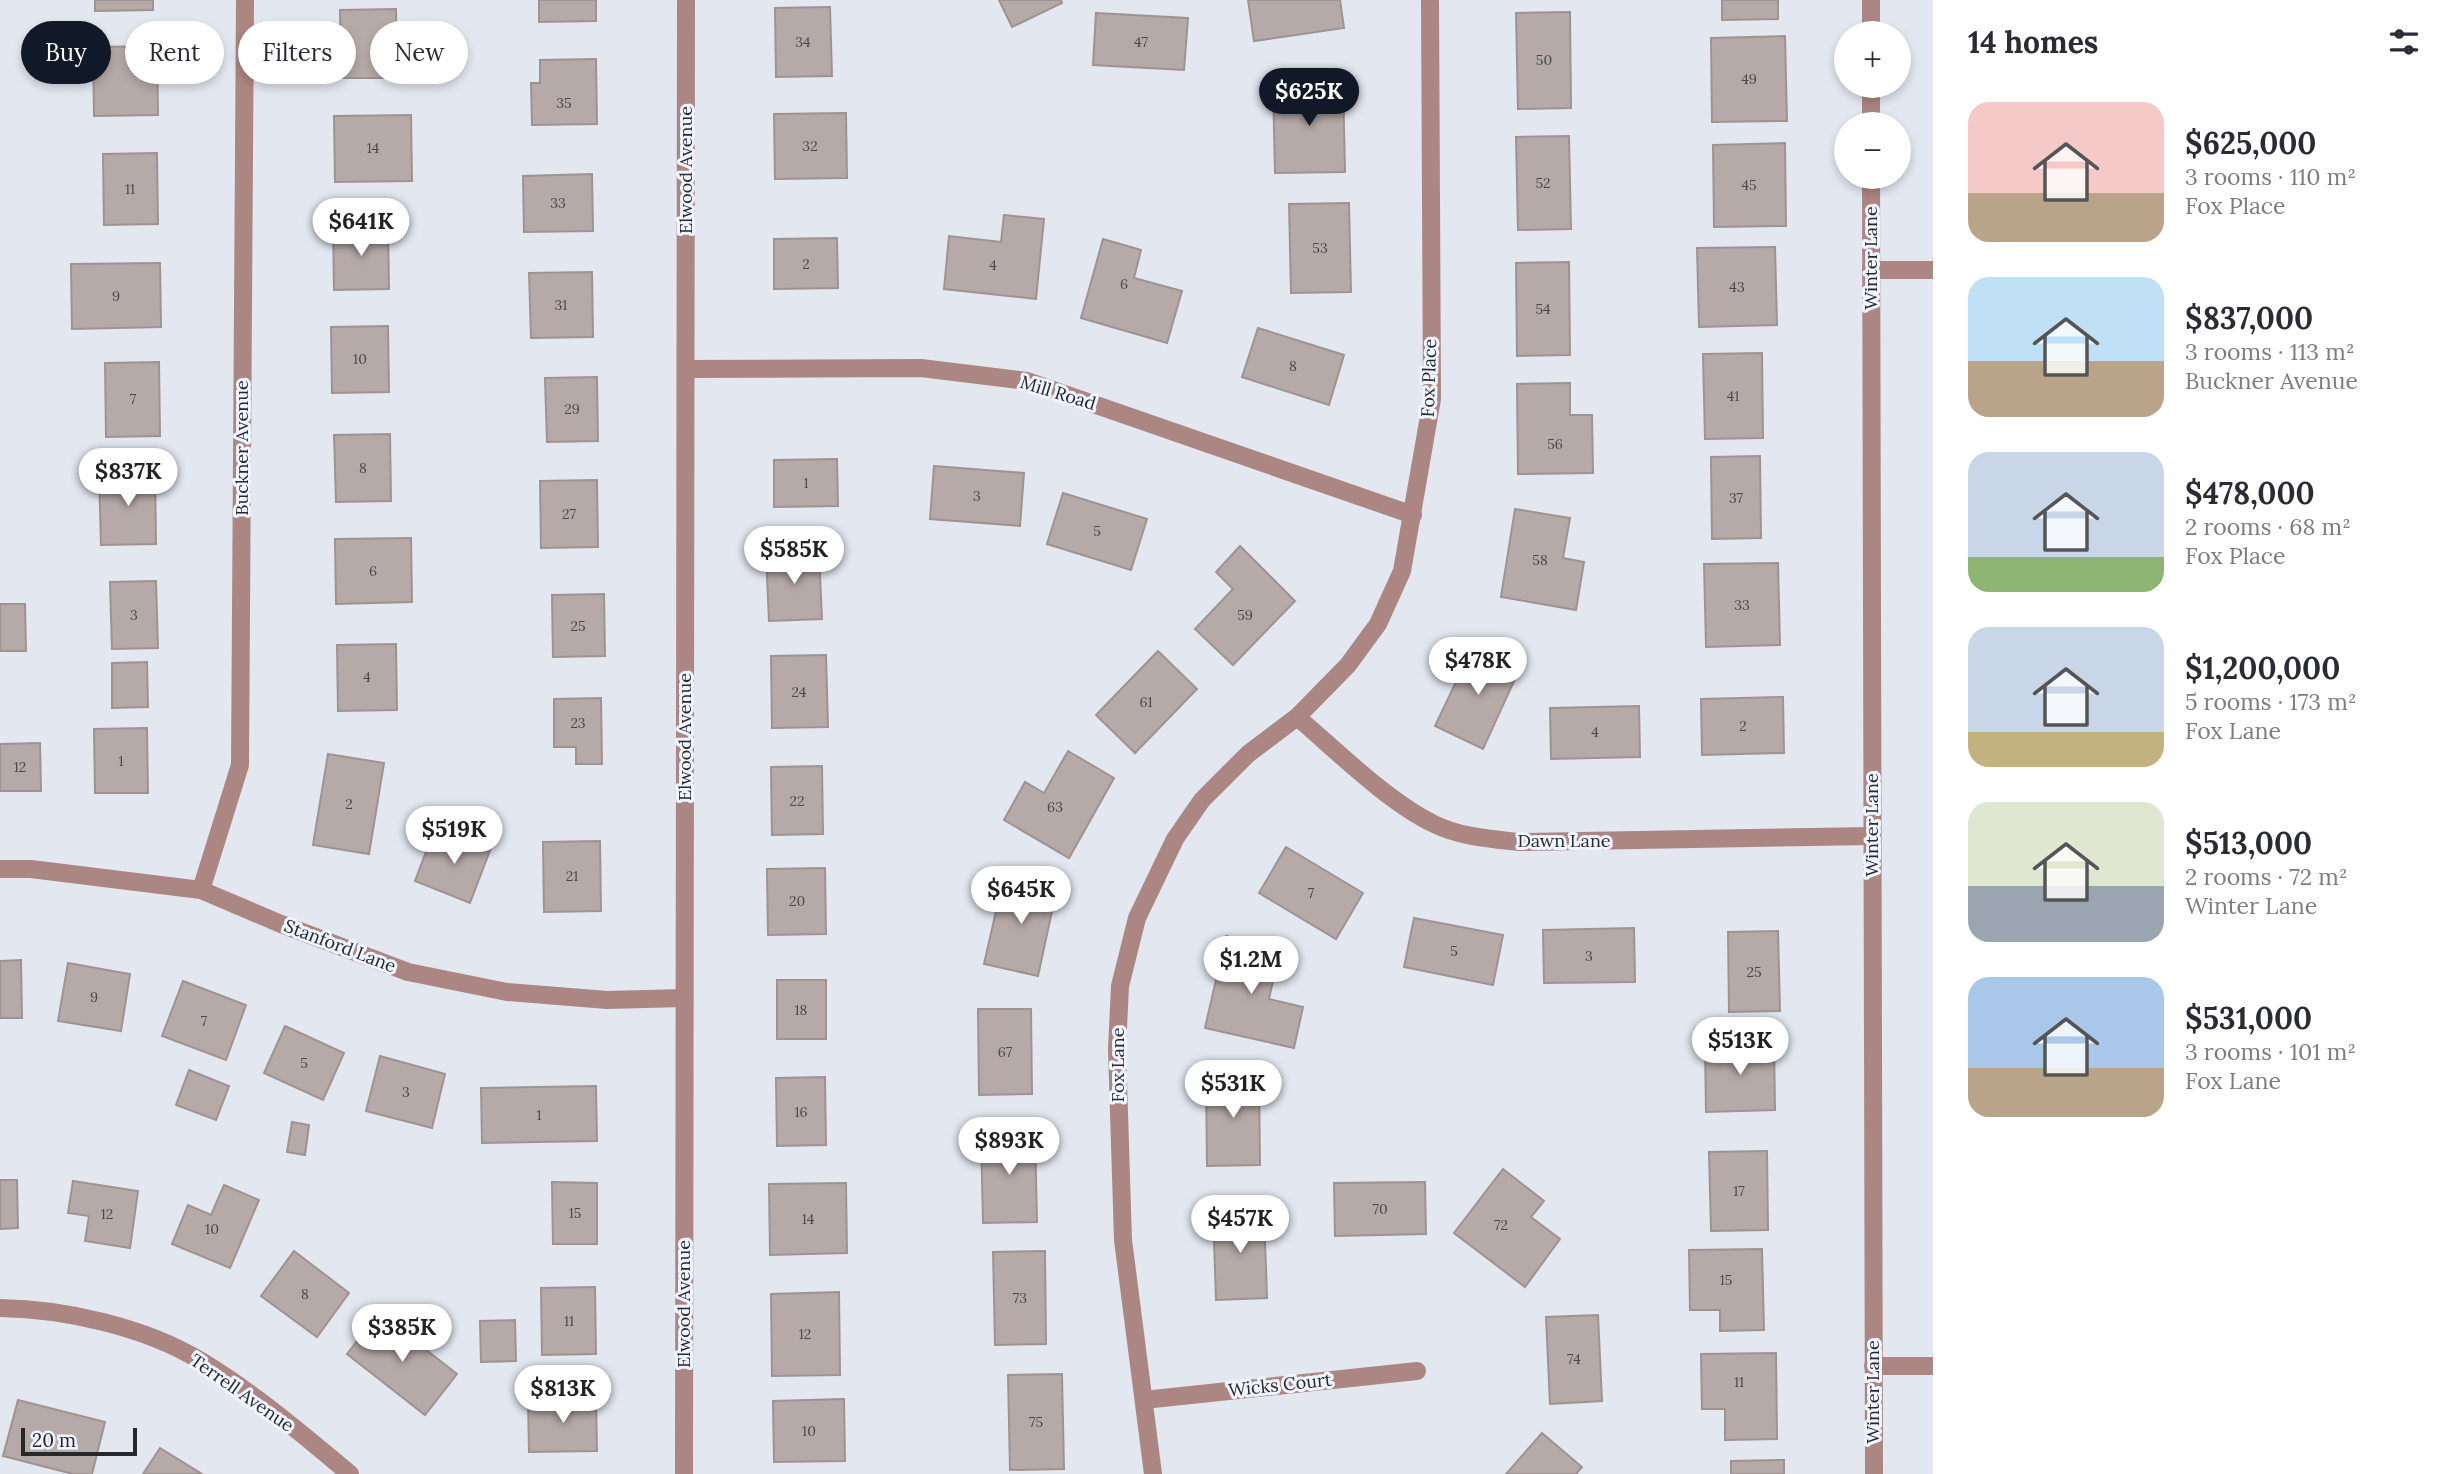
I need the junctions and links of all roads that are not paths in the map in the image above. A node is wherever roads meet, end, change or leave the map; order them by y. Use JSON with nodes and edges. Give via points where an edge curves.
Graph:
{"nodes":[{"id":1,"x":245,"y":0,"type":"edge"},
{"id":2,"x":686,"y":0,"type":"edge"},
{"id":3,"x":1430,"y":0,"type":"edge"},
{"id":4,"x":1871,"y":0,"type":"edge"},
{"id":5,"x":1871,"y":21,"type":"edge"},
{"id":6,"x":1871,"y":189,"type":"edge"},
{"id":7,"x":1933,"y":270,"type":"edge"},
{"id":8,"x":1871,"y":271,"type":"junction"},
{"id":9,"x":685,"y":369,"type":"junction"},
{"id":10,"x":1413,"y":515,"type":"junction"},
{"id":11,"x":1297,"y":717,"type":"junction"},
{"id":12,"x":1872,"y":836,"type":"junction"},
{"id":13,"x":0,"y":869,"type":"edge"},
{"id":14,"x":201,"y":891,"type":"junction"},
{"id":15,"x":684,"y":998,"type":"junction"},
{"id":16,"x":0,"y":1308,"type":"edge"},
{"id":17,"x":1873,"y":1366,"type":"junction"},
{"id":18,"x":1933,"y":1366,"type":"edge"},
{"id":19,"x":1416,"y":1371,"type":"dead end"},
{"id":20,"x":1144,"y":1400,"type":"junction"},
{"id":21,"x":350,"y":1474,"type":"edge"},
{"id":22,"x":684,"y":1474,"type":"edge"},
{"id":23,"x":1153,"y":1474,"type":"edge"},
{"id":24,"x":1874,"y":1474,"type":"edge"}],
"edges":[{"from":1,"to":14,"type":"street","name":"Buckner Avenue","via":[[240,765]]},
{"from":2,"to":9,"type":"street","name":"Elwood Avenue"},
{"from":3,"to":10,"type":"street","name":"Fox Place","via":[[1432,399]]},
{"from":4,"to":5,"type":"street"},
{"from":6,"to":8,"type":"street","name":"Winter Lane"},
{"from":7,"to":8,"type":"street"},
{"from":8,"to":12,"type":"street","name":"Winter Lane"},
{"from":9,"to":10,"type":"street","name":"Mill Road","via":[[921,368],[1027,381]]},
{"from":9,"to":15,"type":"street","name":"Elwood Avenue"},
{"from":10,"to":11,"type":"street","name":"Fox Place","via":[[1402,571],[1378,624],[1348,665]]},
{"from":11,"to":12,"type":"street","name":"Dawn Lane","via":[[1402,805],[1435,825],[1472,836],[1519,842]]},
{"from":11,"to":20,"type":"street","name":"Fox Lane","via":[[1238,764],[1202,800],[1175,839],[1137,918],[1120,986],[1117,1049],[1124,1240]]},
{"from":12,"to":17,"type":"street","name":"Winter Lane"},
{"from":13,"to":14,"type":"street","name":"Stanford Lane"},
{"from":14,"to":15,"type":"street","name":"Stanford Lane","via":[[408,972],[507,992],[607,1000]]},
{"from":15,"to":22,"type":"street","name":"Elwood Avenue"},
{"from":16,"to":21,"type":"street","name":"Terrell Avenue","via":[[71,1315],[142,1334],[199,1360],[267,1406]]},
{"from":17,"to":18,"type":"street"},
{"from":17,"to":24,"type":"street","name":"Winter Lane"},
{"from":19,"to":20,"type":"street","name":"Wicks Court"},
{"from":20,"to":23,"type":"street","name":"Fox Lane"}]}
